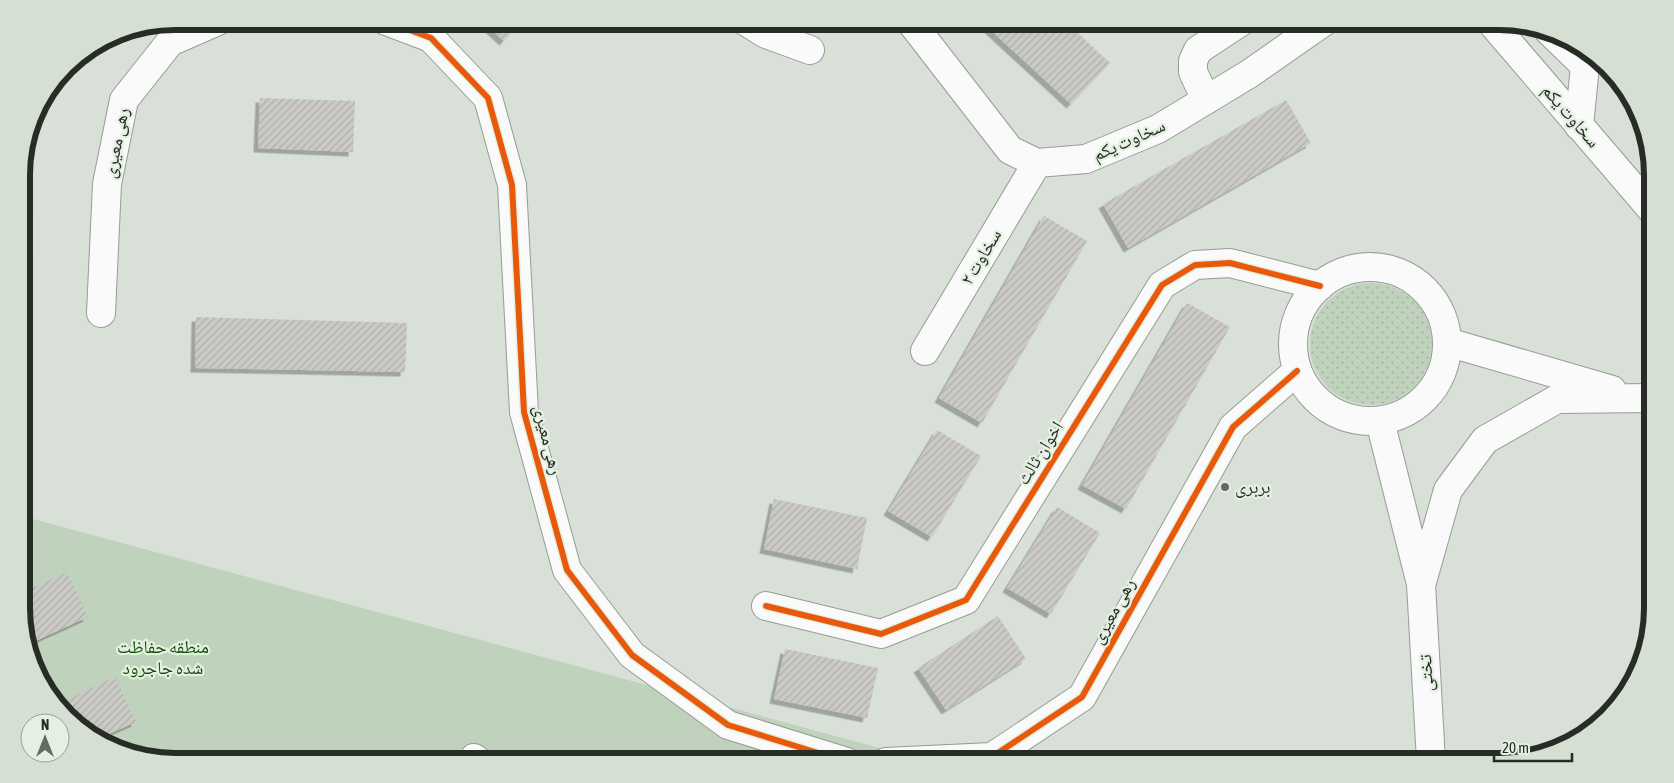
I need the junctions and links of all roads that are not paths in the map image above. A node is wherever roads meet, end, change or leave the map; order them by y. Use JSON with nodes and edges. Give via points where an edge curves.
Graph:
{"nodes":[{"id":1,"x":197,"y":30,"type":"edge"},
{"id":2,"x":410,"y":30,"type":"edge"},
{"id":3,"x":760,"y":30,"type":"edge"},
{"id":4,"x":917,"y":30,"type":"edge"},
{"id":5,"x":1228,"y":30,"type":"edge"},
{"id":6,"x":1312,"y":30,"type":"edge"},
{"id":7,"x":1498,"y":30,"type":"edge"},
{"id":8,"x":1563,"y":45,"type":"edge"},
{"id":9,"x":810,"y":50,"type":"dead end"},
{"id":10,"x":1206,"y":100,"type":"junction"},
{"id":11,"x":1579,"y":126,"type":"junction"},
{"id":12,"x":1037,"y":164,"type":"junction"},
{"id":13,"x":1644,"y":201,"type":"edge"},
{"id":14,"x":1320,"y":286,"type":"junction"},
{"id":15,"x":101,"y":313,"type":"dead end"},
{"id":16,"x":1447,"y":342,"type":"junction"},
{"id":17,"x":926,"y":351,"type":"dead end"},
{"id":18,"x":1297,"y":371,"type":"junction"},
{"id":19,"x":1644,"y":398,"type":"edge"},
{"id":20,"x":1644,"y":398,"type":"edge"},
{"id":21,"x":1380,"y":421,"type":"junction"},
{"id":22,"x":1421,"y":584,"type":"junction"},
{"id":23,"x":766,"y":606,"type":"dead end"},
{"id":24,"x":818,"y":753,"type":"edge"},
{"id":25,"x":998,"y":753,"type":"edge"},
{"id":26,"x":1430,"y":753,"type":"edge"}],
"edges":[{"from":1,"to":15,"type":"street","name":"رهی معیری","via":[[170,42],[124,100],[107,184]]},
{"from":2,"to":24,"type":"street","name":"رهی معیری","via":[[432,38],[488,98],[512,186],[524,412],[567,570],[632,655],[728,725]]},
{"from":3,"to":9,"type":"street"},
{"from":4,"to":12,"type":"street","via":[[1010,150]]},
{"from":5,"to":10,"type":"street","via":[[1198,50],[1193,61],[1193,72]]},
{"from":6,"to":10,"type":"street","name":"سخاوت یکم"},
{"from":7,"to":11,"type":"street","name":"سخاوت یکم"},
{"from":8,"to":11,"type":"street","via":[[1585,66]]},
{"from":10,"to":12,"type":"street","name":"سخاوت یکم","via":[[1158,128],[1086,159]]},
{"from":11,"to":13,"type":"street","name":"سخاوت یکم"},
{"from":12,"to":17,"type":"street","name":"سخاوت ۲"},
{"from":14,"to":16,"type":"street","via":[[1330,278],[1355,268],[1382,268],[1407,276],[1428,293],[1442,316]]},
{"from":14,"to":18,"type":"street","via":[[1309,295],[1296,318],[1292,345]]},
{"from":14,"to":23,"type":"street","name":"اخوان ثالث","via":[[1230,263],[1195,265],[1162,285],[966,600],[881,634]]},
{"from":16,"to":19,"type":"street"},
{"from":16,"to":21,"type":"street","via":[[1444,364],[1436,385],[1421,402],[1402,414]]},
{"from":18,"to":21,"type":"street","via":[[1310,393],[1330,410],[1354,420]]},
{"from":18,"to":25,"type":"street","name":"رهی معیری","via":[[1233,427],[1082,697]]},
{"from":20,"to":22,"type":"street","via":[[1557,399],[1485,440],[1448,490]]},
{"from":21,"to":22,"type":"street"},
{"from":22,"to":26,"type":"street","name":"تختی"}]}
